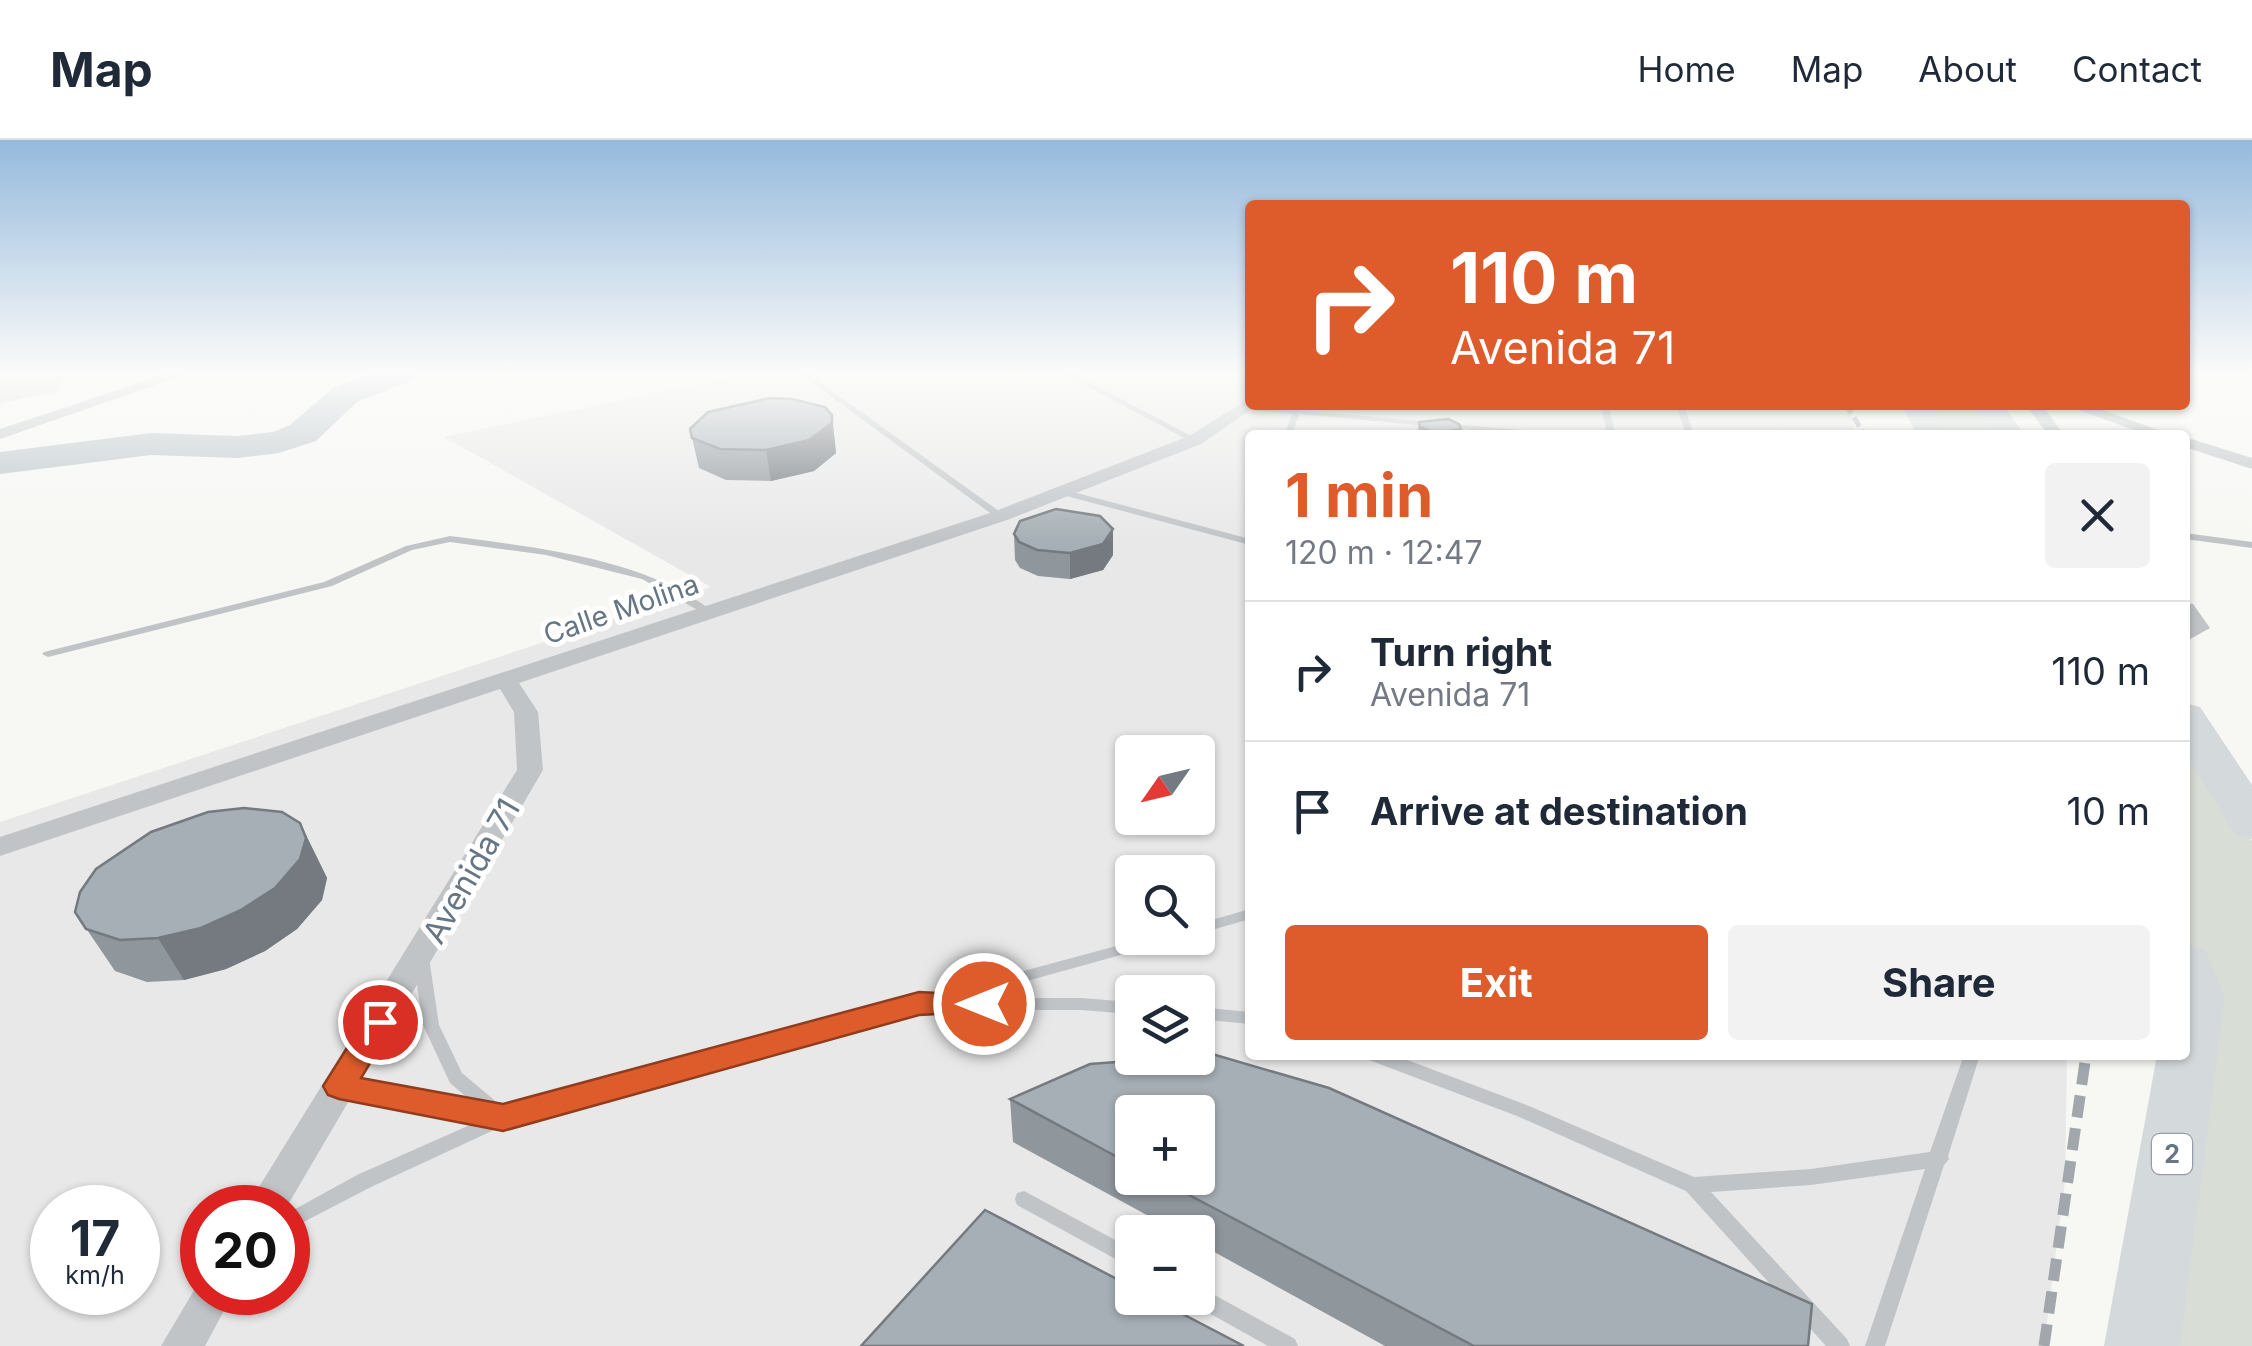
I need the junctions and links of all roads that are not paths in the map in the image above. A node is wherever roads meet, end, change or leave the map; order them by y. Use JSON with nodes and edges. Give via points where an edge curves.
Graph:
{"nodes":[{"id":1,"x":881,"y":429,"type":"edge"},
{"id":2,"x":1174,"y":429,"type":"edge"},
{"id":3,"x":1211,"y":429,"type":"edge"},
{"id":4,"x":1195,"y":440,"type":"junction"},
{"id":5,"x":2190,"y":444,"type":"edge"},
{"id":6,"x":2252,"y":464,"type":"edge"},
{"id":7,"x":1062,"y":492,"type":"junction"},
{"id":8,"x":1000,"y":516,"type":"junction"},
{"id":9,"x":2190,"y":537,"type":"edge"},
{"id":10,"x":1245,"y":541,"type":"edge"},
{"id":11,"x":2252,"y":545,"type":"edge"},
{"id":12,"x":707,"y":611,"type":"junction"},
{"id":13,"x":2190,"y":616,"type":"edge"},
{"id":14,"x":2190,"y":632,"type":"edge"},
{"id":15,"x":48,"y":654,"type":"dead end"},
{"id":16,"x":505,"y":679,"type":"junction"},
{"id":17,"x":2190,"y":724,"type":"edge"},
{"id":18,"x":2252,"y":823,"type":"edge"},
{"id":19,"x":0,"y":848,"type":"edge"},
{"id":20,"x":1245,"y":915,"type":"edge"},
{"id":21,"x":1215,"y":923,"type":"edge"},
{"id":22,"x":1115,"y":951,"type":"edge"},
{"id":23,"x":421,"y":956,"type":"junction"},
{"id":24,"x":2190,"y":979,"type":"edge"},
{"id":25,"x":919,"y":1004,"type":"junction"},
{"id":26,"x":1115,"y":1007,"type":"edge"},
{"id":27,"x":1215,"y":1015,"type":"edge"},
{"id":28,"x":1245,"y":1018,"type":"edge"},
{"id":29,"x":2190,"y":1035,"type":"edge"},
{"id":30,"x":1388,"y":1060,"type":"edge"},
{"id":31,"x":1970,"y":1060,"type":"edge"},
{"id":32,"x":2186,"y":1060,"type":"edge"},
{"id":33,"x":339,"y":1086,"type":"junction"},
{"id":34,"x":503,"y":1118,"type":"junction"},
{"id":35,"x":1940,"y":1159,"type":"junction"},
{"id":36,"x":280,"y":1185,"type":"edge"},
{"id":37,"x":1693,"y":1186,"type":"junction"},
{"id":38,"x":1024,"y":1199,"type":"dead end"},
{"id":39,"x":310,"y":1210,"type":"edge"},
{"id":40,"x":1115,"y":1250,"type":"edge"},
{"id":41,"x":1215,"y":1305,"type":"edge"},
{"id":42,"x":200,"y":1315,"type":"edge"},
{"id":43,"x":182,"y":1346,"type":"edge"},
{"id":44,"x":1288,"y":1346,"type":"edge"},
{"id":45,"x":1840,"y":1346,"type":"edge"},
{"id":46,"x":1875,"y":1346,"type":"edge"},
{"id":47,"x":2142,"y":1346,"type":"edge"}],
"edges":[{"from":1,"to":8,"type":"lane"},
{"from":2,"to":4,"type":"lane"},
{"from":3,"to":4,"type":"street","name":"Calle Molina"},
{"from":4,"to":7,"type":"street","name":"Calle Molina"},
{"from":5,"to":6,"type":"street"},
{"from":7,"to":8,"type":"street","name":"Calle Molina"},
{"from":7,"to":10,"type":"lane"},
{"from":8,"to":12,"type":"street","name":"Calle Molina"},
{"from":9,"to":11,"type":"lane"},
{"from":12,"to":15,"type":"lane","via":[[646,577],[546,552],[450,538],[408,548],[328,584]]},
{"from":12,"to":16,"type":"street","name":"Calle Molina"},
{"from":13,"to":14,"type":"street","via":[[2199,628]]},
{"from":16,"to":19,"type":"street","name":"Calle Molina"},
{"from":16,"to":23,"type":"street","name":"Avenida 71","via":[[526,712],[530,770]]},
{"from":17,"to":18,"type":"highway"},
{"from":20,"to":21,"type":"lane"},
{"from":22,"to":25,"type":"lane"},
{"from":23,"to":33,"type":"street","name":"Avenida 71"},
{"from":23,"to":34,"type":"lane","via":[[431,1026],[456,1078]]},
{"from":24,"to":29,"type":"highway","number":"2","via":[[2196,996]]},
{"from":25,"to":26,"type":"lane"},
{"from":25,"to":34,"type":"lane"},
{"from":27,"to":28,"type":"lane"},
{"from":30,"to":37,"type":"lane"},
{"from":31,"to":35,"type":"lane"},
{"from":32,"to":47,"type":"highway","number":"2"},
{"from":33,"to":34,"type":"lane"},
{"from":33,"to":36,"type":"street","name":"Avenida 71"},
{"from":34,"to":39,"type":"lane"},
{"from":35,"to":37,"type":"lane"},
{"from":35,"to":46,"type":"lane"},
{"from":37,"to":45,"type":"lane"},
{"from":38,"to":40,"type":"lane"},
{"from":41,"to":44,"type":"lane"},
{"from":42,"to":43,"type":"street"}]}
